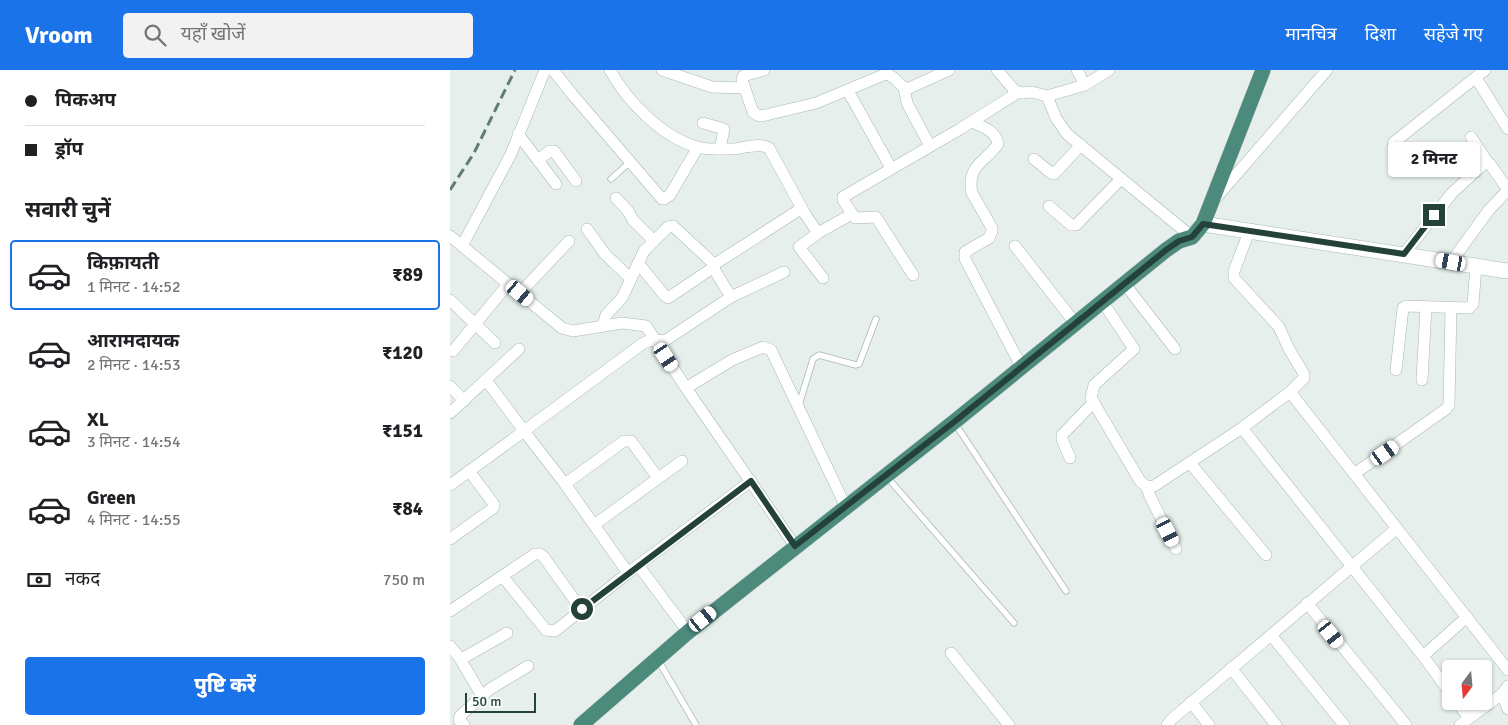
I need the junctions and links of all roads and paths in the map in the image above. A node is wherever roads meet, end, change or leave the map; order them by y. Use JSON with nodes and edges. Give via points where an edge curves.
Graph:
{"nodes":[{"id":1,"x":545,"y":70,"type":"edge"},
{"id":2,"x":553,"y":70,"type":"edge"},
{"id":3,"x":662,"y":70,"type":"edge"},
{"id":4,"x":764,"y":70,"type":"edge"},
{"id":5,"x":950,"y":70,"type":"edge"},
{"id":6,"x":996,"y":70,"type":"edge"},
{"id":7,"x":1077,"y":70,"type":"edge"},
{"id":8,"x":1110,"y":70,"type":"edge"},
{"id":9,"x":1263,"y":70,"type":"edge"},
{"id":10,"x":1327,"y":70,"type":"edge"},
{"id":11,"x":1485,"y":70,"type":"edge"},
{"id":12,"x":888,"y":72,"type":"edge"},
{"id":13,"x":615,"y":73,"type":"edge"},
{"id":14,"x":1476,"y":78,"type":"junction"},
{"id":15,"x":1085,"y":85,"type":"junction"},
{"id":16,"x":745,"y":88,"type":"junction"},
{"id":17,"x":904,"y":88,"type":"junction"},
{"id":18,"x":848,"y":91,"type":"junction"},
{"id":19,"x":1019,"y":92,"type":"junction"},
{"id":20,"x":1047,"y":96,"type":"junction"},
{"id":21,"x":972,"y":122,"type":"junction"},
{"id":22,"x":704,"y":123,"type":"dead end"},
{"id":23,"x":1508,"y":129,"type":"edge"},
{"id":24,"x":518,"y":134,"type":"junction"},
{"id":25,"x":1471,"y":137,"type":"dead end"},
{"id":26,"x":1393,"y":143,"type":"dead end"},
{"id":27,"x":1080,"y":145,"type":"junction"},
{"id":28,"x":930,"y":146,"type":"junction"},
{"id":29,"x":698,"y":147,"type":"junction"},
{"id":30,"x":720,"y":149,"type":"junction"},
{"id":31,"x":1034,"y":159,"type":"dead end"},
{"id":32,"x":538,"y":160,"type":"junction"},
{"id":33,"x":630,"y":162,"type":"junction"},
{"id":34,"x":1488,"y":163,"type":"junction"},
{"id":35,"x":891,"y":168,"type":"junction"},
{"id":36,"x":611,"y":179,"type":"dead end"},
{"id":37,"x":1121,"y":179,"type":"junction"},
{"id":38,"x":576,"y":182,"type":"dead end"},
{"id":39,"x":556,"y":184,"type":"dead end"},
{"id":40,"x":1508,"y":190,"type":"edge"},
{"id":41,"x":616,"y":198,"type":"dead end"},
{"id":42,"x":1049,"y":206,"type":"dead end"},
{"id":43,"x":1209,"y":206,"type":"junction"},
{"id":44,"x":802,"y":208,"type":"junction"},
{"id":45,"x":852,"y":214,"type":"junction"},
{"id":46,"x":1203,"y":224,"type":"junction"},
{"id":47,"x":587,"y":229,"type":"dead end"},
{"id":48,"x":1249,"y":232,"type":"junction"},
{"id":49,"x":818,"y":233,"type":"junction"},
{"id":50,"x":450,"y":236,"type":"edge"},
{"id":51,"x":1192,"y":237,"type":"junction"},
{"id":52,"x":569,"y":241,"type":"dead end"},
{"id":53,"x":654,"y":241,"type":"junction"},
{"id":54,"x":462,"y":246,"type":"junction"},
{"id":55,"x":1015,"y":246,"type":"dead end"},
{"id":56,"x":1404,"y":254,"type":"junction"},
{"id":57,"x":1451,"y":262,"type":"junction"},
{"id":58,"x":638,"y":263,"type":"junction"},
{"id":59,"x":714,"y":266,"type":"junction"},
{"id":60,"x":1476,"y":266,"type":"junction"},
{"id":61,"x":1508,"y":271,"type":"edge"},
{"id":62,"x":784,"y":272,"type":"dead end"},
{"id":63,"x":914,"y":276,"type":"dead end"},
{"id":64,"x":823,"y":278,"type":"dead end"},
{"id":65,"x":631,"y":279,"type":"junction"},
{"id":66,"x":1124,"y":283,"type":"junction"},
{"id":67,"x":508,"y":284,"type":"junction"},
{"id":68,"x":520,"y":293,"type":"junction"},
{"id":69,"x":731,"y":297,"type":"junction"},
{"id":70,"x":450,"y":300,"type":"edge"},
{"id":71,"x":1102,"y":301,"type":"junction"},
{"id":72,"x":1426,"y":307,"type":"junction"},
{"id":73,"x":1451,"y":308,"type":"junction"},
{"id":74,"x":876,"y":319,"type":"dead end"},
{"id":75,"x":1075,"y":323,"type":"junction"},
{"id":76,"x":476,"y":324,"type":"junction"},
{"id":77,"x":603,"y":325,"type":"junction"},
{"id":78,"x":656,"y":341,"type":"junction"},
{"id":79,"x":495,"y":343,"type":"dead end"},
{"id":80,"x":519,"y":349,"type":"dead end"},
{"id":81,"x":1175,"y":349,"type":"dead end"},
{"id":82,"x":453,"y":351,"type":"dead end"},
{"id":83,"x":1021,"y":366,"type":"junction"},
{"id":84,"x":1396,"y":370,"type":"dead end"},
{"id":85,"x":486,"y":380,"type":"junction"},
{"id":86,"x":1422,"y":380,"type":"dead end"},
{"id":87,"x":450,"y":386,"type":"edge"},
{"id":88,"x":686,"y":388,"type":"junction"},
{"id":89,"x":1290,"y":392,"type":"junction"},
{"id":90,"x":464,"y":401,"type":"junction"},
{"id":91,"x":1094,"y":402,"type":"junction"},
{"id":92,"x":798,"y":406,"type":"junction"},
{"id":93,"x":450,"y":413,"type":"edge"},
{"id":94,"x":954,"y":422,"type":"junction"},
{"id":95,"x":1242,"y":428,"type":"junction"},
{"id":96,"x":524,"y":431,"type":"junction"},
{"id":97,"x":1070,"y":458,"type":"dead end"},
{"id":98,"x":682,"y":461,"type":"dead end"},
{"id":99,"x":1190,"y":463,"type":"junction"},
{"id":100,"x":469,"y":471,"type":"junction"},
{"id":101,"x":1354,"y":474,"type":"junction"},
{"id":102,"x":886,"y":475,"type":"junction"},
{"id":103,"x":658,"y":478,"type":"junction"},
{"id":104,"x":751,"y":481,"type":"junction"},
{"id":105,"x":565,"y":484,"type":"junction"},
{"id":106,"x":450,"y":485,"type":"edge"},
{"id":107,"x":1147,"y":487,"type":"junction"},
{"id":108,"x":846,"y":507,"type":"junction"},
{"id":109,"x":594,"y":525,"type":"junction"},
{"id":110,"x":1396,"y":529,"type":"junction"},
{"id":111,"x":450,"y":539,"type":"edge"},
{"id":112,"x":795,"y":546,"type":"junction"},
{"id":113,"x":1176,"y":549,"type":"dead end"},
{"id":114,"x":1266,"y":555,"type":"dead end"},
{"id":115,"x":638,"y":565,"type":"junction"},
{"id":116,"x":1351,"y":566,"type":"junction"},
{"id":117,"x":628,"y":573,"type":"junction"},
{"id":118,"x":503,"y":576,"type":"junction"},
{"id":119,"x":1066,"y":591,"type":"dead end"},
{"id":120,"x":1306,"y":603,"type":"junction"},
{"id":121,"x":582,"y":609,"type":"junction"},
{"id":122,"x":450,"y":611,"type":"edge"},
{"id":123,"x":1467,"y":617,"type":"junction"},
{"id":124,"x":1014,"y":623,"type":"dead end"},
{"id":125,"x":688,"y":632,"type":"junction"},
{"id":126,"x":507,"y":634,"type":"dead end"},
{"id":127,"x":1271,"y":635,"type":"junction"},
{"id":128,"x":454,"y":653,"type":"edge"},
{"id":129,"x":951,"y":653,"type":"dead end"},
{"id":130,"x":1423,"y":656,"type":"junction"},
{"id":131,"x":657,"y":658,"type":"junction"},
{"id":132,"x":528,"y":666,"type":"dead end"},
{"id":133,"x":1231,"y":668,"type":"junction"},
{"id":134,"x":1508,"y":670,"type":"edge"},
{"id":135,"x":1442,"y":682,"type":"edge"},
{"id":136,"x":1505,"y":690,"type":"edge"},
{"id":137,"x":482,"y":696,"type":"junction"},
{"id":138,"x":1192,"y":702,"type":"junction"},
{"id":139,"x":1508,"y":709,"type":"edge"},
{"id":140,"x":1460,"y":710,"type":"edge"},
{"id":141,"x":1465,"y":722,"type":"edge"},
{"id":142,"x":464,"y":725,"type":"edge"},
{"id":143,"x":581,"y":725,"type":"edge"},
{"id":144,"x":696,"y":725,"type":"edge"},
{"id":145,"x":1009,"y":725,"type":"edge"},
{"id":146,"x":1167,"y":725,"type":"edge"},
{"id":147,"x":1209,"y":725,"type":"edge"},
{"id":148,"x":1276,"y":725,"type":"edge"},
{"id":149,"x":1344,"y":725,"type":"edge"},
{"id":150,"x":1406,"y":725,"type":"edge"}],
"edges":[{"from":1,"to":24,"type":"street"},
{"from":2,"to":33,"type":"street"},
{"from":3,"to":16,"type":"street","via":[[712,87]]},
{"from":4,"to":16,"type":"street","via":[[743,76]]},
{"from":5,"to":17,"type":"street","via":[[912,89]]},
{"from":6,"to":19,"type":"street"},
{"from":7,"to":15,"type":"street"},
{"from":8,"to":15,"type":"street"},
{"from":9,"to":43,"type":"highway"},
{"from":10,"to":43,"type":"street"},
{"from":11,"to":14,"type":"street"},
{"from":12,"to":17,"type":"street"},
{"from":12,"to":18,"type":"street"},
{"from":13,"to":29,"type":"street","via":[[635,103],[658,125],[683,142]]},
{"from":14,"to":23,"type":"street"},
{"from":14,"to":26,"type":"street"},
{"from":15,"to":20,"type":"street"},
{"from":16,"to":18,"type":"street","via":[[753,112],[762,116],[816,103]]},
{"from":17,"to":28,"type":"street","via":[[907,103]]},
{"from":18,"to":35,"type":"street"},
{"from":19,"to":20,"type":"street"},
{"from":19,"to":21,"type":"street"},
{"from":20,"to":27,"type":"street","via":[[1061,127]]},
{"from":21,"to":28,"type":"street"},
{"from":21,"to":83,"type":"street","via":[[990,130],[998,144],[975,167],[971,188],[992,228],[991,236],[965,252],[965,258]]},
{"from":22,"to":30,"type":"street","via":[[724,129]]},
{"from":24,"to":32,"type":"street"},
{"from":24,"to":54,"type":"street","via":[[511,154]]},
{"from":25,"to":34,"type":"street"},
{"from":27,"to":31,"type":"street","via":[[1054,174]]},
{"from":27,"to":37,"type":"street"},
{"from":28,"to":35,"type":"street"},
{"from":29,"to":30,"type":"street"},
{"from":29,"to":33,"type":"street","via":[[664,200]]},
{"from":30,"to":44,"type":"street","via":[[763,145],[769,148]]},
{"from":32,"to":38,"type":"street","via":[[550,150],[554,151]]},
{"from":32,"to":39,"type":"street"},
{"from":33,"to":36,"type":"lane"},
{"from":34,"to":40,"type":"street"},
{"from":34,"to":56,"type":"street","via":[[1452,193]]},
{"from":35,"to":45,"type":"street","via":[[843,197]]},
{"from":37,"to":42,"type":"street","via":[[1076,226]]},
{"from":37,"to":51,"type":"street"},
{"from":40,"to":57,"type":"street"},
{"from":41,"to":53,"type":"street","via":[[632,220]]},
{"from":43,"to":46,"type":"highway"},
{"from":44,"to":49,"type":"street"},
{"from":44,"to":59,"type":"street"},
{"from":45,"to":49,"type":"street"},
{"from":45,"to":63,"type":"street","via":[[857,218],[876,217]]},
{"from":46,"to":48,"type":"main road"},
{"from":46,"to":51,"type":"highway"},
{"from":47,"to":65,"type":"street","via":[[605,254]]},
{"from":48,"to":56,"type":"main road"},
{"from":48,"to":89,"type":"street","via":[[1233,274],[1279,327],[1304,374],[1302,382]]},
{"from":49,"to":64,"type":"street","via":[[799,246]]},
{"from":50,"to":54,"type":"street"},
{"from":51,"to":66,"type":"highway","via":[[1172,245]]},
{"from":52,"to":68,"type":"street"},
{"from":53,"to":58,"type":"street"},
{"from":53,"to":59,"type":"street","via":[[673,226]]},
{"from":54,"to":67,"type":"street"},
{"from":55,"to":75,"type":"street"},
{"from":56,"to":57,"type":"main road"},
{"from":57,"to":60,"type":"main road"},
{"from":58,"to":59,"type":"street","via":[[668,298]]},
{"from":58,"to":65,"type":"street"},
{"from":59,"to":69,"type":"street"},
{"from":60,"to":61,"type":"main road"},
{"from":60,"to":73,"type":"street","via":[[1472,306]]},
{"from":62,"to":69,"type":"street"},
{"from":65,"to":77,"type":"street","via":[[622,298],[606,315]]},
{"from":66,"to":71,"type":"highway"},
{"from":66,"to":81,"type":"street"},
{"from":67,"to":68,"type":"street"},
{"from":67,"to":76,"type":"street"},
{"from":68,"to":77,"type":"street","via":[[567,331]]},
{"from":69,"to":78,"type":"street","via":[[666,340]]},
{"from":70,"to":76,"type":"street"},
{"from":71,"to":75,"type":"highway"},
{"from":71,"to":91,"type":"street","via":[[1134,349],[1094,385],[1091,398]]},
{"from":72,"to":73,"type":"street"},
{"from":72,"to":84,"type":"street","via":[[1403,308]]},
{"from":72,"to":86,"type":"street"},
{"from":73,"to":101,"type":"street","via":[[1449,405]]},
{"from":74,"to":92,"type":"lane","via":[[859,364],[819,355],[813,359]]},
{"from":75,"to":83,"type":"highway"},
{"from":76,"to":79,"type":"street"},
{"from":76,"to":82,"type":"street"},
{"from":77,"to":78,"type":"street","via":[[646,326]]},
{"from":78,"to":88,"type":"street"},
{"from":78,"to":96,"type":"street","via":[[642,344]]},
{"from":80,"to":85,"type":"street"},
{"from":83,"to":94,"type":"highway"},
{"from":85,"to":90,"type":"street"},
{"from":85,"to":96,"type":"street"},
{"from":87,"to":90,"type":"street"},
{"from":88,"to":92,"type":"street","via":[[732,360],[763,347],[771,350]]},
{"from":88,"to":104,"type":"street"},
{"from":89,"to":95,"type":"street"},
{"from":89,"to":101,"type":"street"},
{"from":90,"to":93,"type":"street"},
{"from":91,"to":97,"type":"street","via":[[1062,435]]},
{"from":91,"to":107,"type":"street","via":[[1140,481]]},
{"from":92,"to":108,"type":"street"},
{"from":94,"to":102,"type":"highway"},
{"from":94,"to":119,"type":"lane"},
{"from":95,"to":99,"type":"street"},
{"from":95,"to":116,"type":"street"},
{"from":96,"to":100,"type":"street"},
{"from":96,"to":105,"type":"street"},
{"from":98,"to":103,"type":"street"},
{"from":99,"to":107,"type":"street","via":[[1154,486]]},
{"from":99,"to":114,"type":"street"},
{"from":100,"to":106,"type":"street"},
{"from":100,"to":111,"type":"street","via":[[494,506]]},
{"from":101,"to":110,"type":"street"},
{"from":102,"to":108,"type":"highway"},
{"from":102,"to":124,"type":"lane"},
{"from":103,"to":105,"type":"street","via":[[628,440]]},
{"from":103,"to":109,"type":"street"},
{"from":104,"to":112,"type":"street"},
{"from":104,"to":115,"type":"street"},
{"from":105,"to":109,"type":"street"},
{"from":107,"to":113,"type":"street"},
{"from":108,"to":112,"type":"highway"},
{"from":109,"to":117,"type":"street"},
{"from":110,"to":116,"type":"street"},
{"from":110,"to":123,"type":"street"},
{"from":112,"to":125,"type":"highway"},
{"from":115,"to":117,"type":"street"},
{"from":115,"to":125,"type":"street"},
{"from":116,"to":120,"type":"street"},
{"from":116,"to":130,"type":"street"},
{"from":117,"to":121,"type":"street"},
{"from":118,"to":121,"type":"street","via":[[546,630],[554,631]]},
{"from":118,"to":121,"type":"street","via":[[535,554],[540,554]]},
{"from":118,"to":122,"type":"street"},
{"from":120,"to":127,"type":"street"},
{"from":120,"to":150,"type":"street"},
{"from":123,"to":130,"type":"street"},
{"from":123,"to":134,"type":"street"},
{"from":125,"to":131,"type":"highway"},
{"from":126,"to":128,"type":"street","via":[[463,658]]},
{"from":127,"to":133,"type":"street"},
{"from":127,"to":149,"type":"street"},
{"from":128,"to":137,"type":"street"},
{"from":129,"to":145,"type":"street"},
{"from":130,"to":135,"type":"street"},
{"from":131,"to":143,"type":"highway"},
{"from":131,"to":144,"type":"lane"},
{"from":132,"to":137,"type":"street"},
{"from":133,"to":138,"type":"street"},
{"from":133,"to":148,"type":"street"},
{"from":136,"to":139,"type":"street"},
{"from":136,"to":141,"type":"street"},
{"from":137,"to":142,"type":"street","via":[[460,716],[459,720]]},
{"from":138,"to":146,"type":"street"},
{"from":138,"to":147,"type":"street"},
{"from":140,"to":141,"type":"street"}]}
